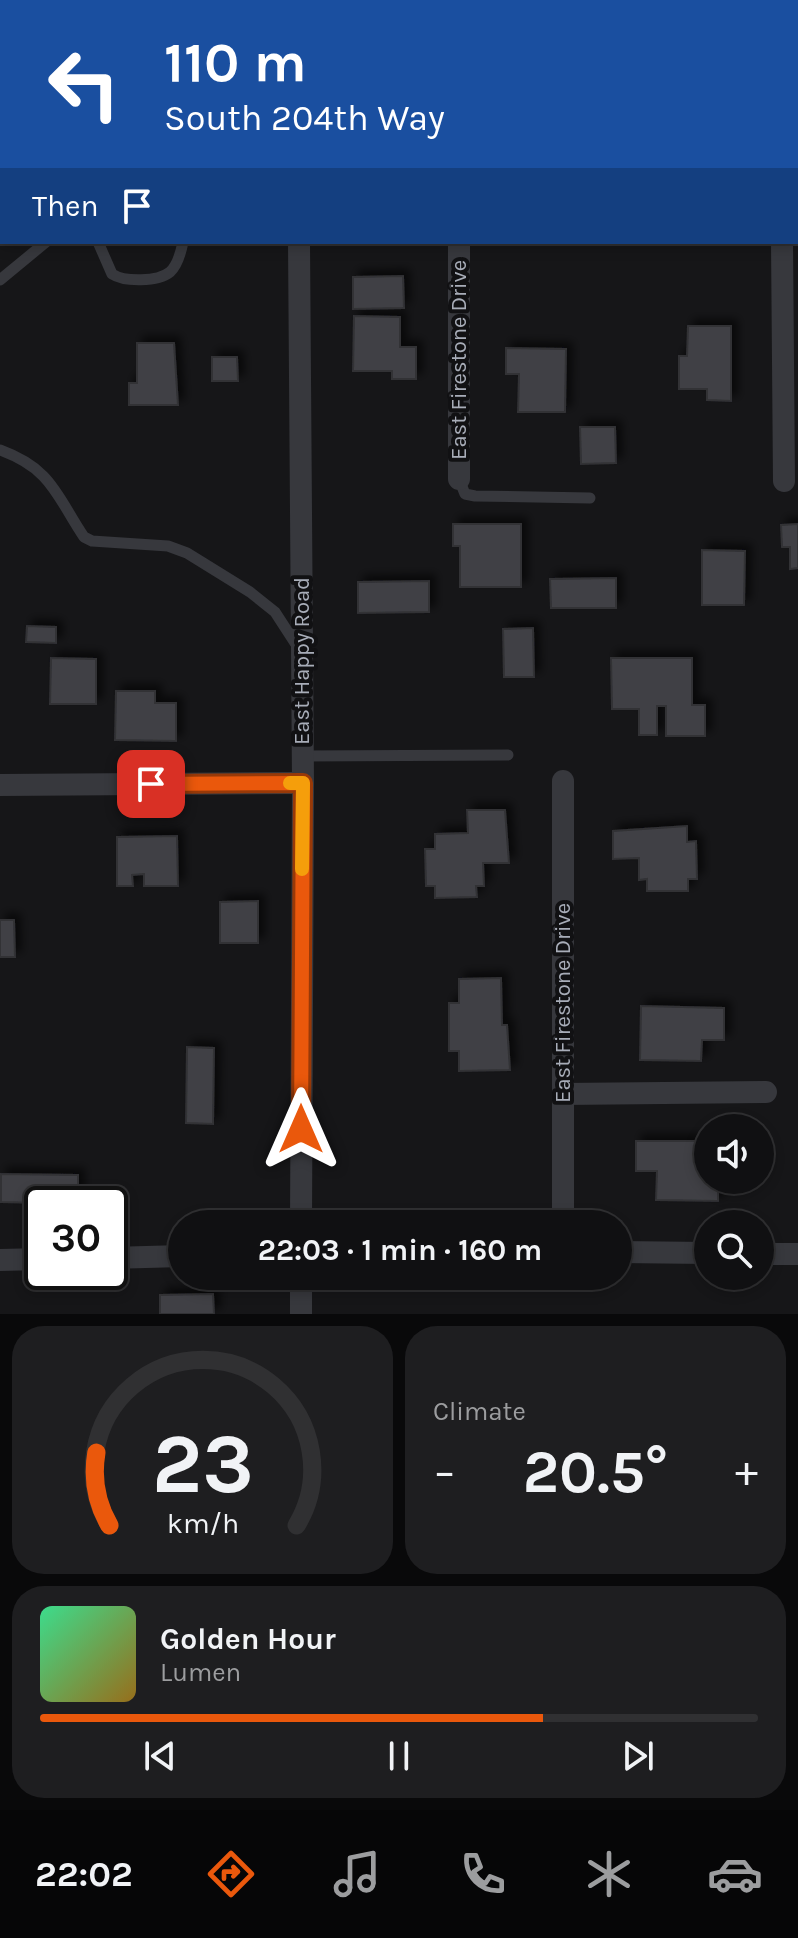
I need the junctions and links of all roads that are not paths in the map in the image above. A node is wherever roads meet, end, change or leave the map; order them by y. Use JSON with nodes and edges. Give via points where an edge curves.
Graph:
{"nodes":[{"id":1,"x":44,"y":244,"type":"edge"},
{"id":2,"x":99,"y":244,"type":"edge"},
{"id":3,"x":182,"y":244,"type":"edge"},
{"id":4,"x":299,"y":244,"type":"edge"},
{"id":5,"x":459,"y":244,"type":"edge"},
{"id":6,"x":782,"y":244,"type":"edge"},
{"id":7,"x":0,"y":280,"type":"edge"},
{"id":8,"x":0,"y":450,"type":"edge"},
{"id":9,"x":459,"y":479,"type":"joint"},
{"id":10,"x":784,"y":481,"type":"dead end"},
{"id":11,"x":590,"y":498,"type":"dead end"},
{"id":12,"x":302,"y":653,"type":"junction"},
{"id":13,"x":508,"y":755,"type":"dead end"},
{"id":14,"x":303,"y":756,"type":"junction"},
{"id":15,"x":563,"y":781,"type":"dead end"},
{"id":16,"x":303,"y":783,"type":"junction"},
{"id":17,"x":0,"y":785,"type":"edge"},
{"id":18,"x":766,"y":1092,"type":"dead end"},
{"id":19,"x":563,"y":1094,"type":"junction"},
{"id":20,"x":301,"y":1210,"type":"edge"},
{"id":21,"x":563,"y":1210,"type":"edge"},
{"id":22,"x":632,"y":1252,"type":"edge"},
{"id":23,"x":694,"y":1253,"type":"edge"},
{"id":24,"x":774,"y":1254,"type":"edge"},
{"id":25,"x":798,"y":1254,"type":"edge"},
{"id":26,"x":168,"y":1256,"type":"edge"},
{"id":27,"x":128,"y":1258,"type":"edge"},
{"id":28,"x":24,"y":1259,"type":"edge"},
{"id":29,"x":0,"y":1260,"type":"edge"},
{"id":30,"x":301,"y":1290,"type":"edge"},
{"id":31,"x":301,"y":1314,"type":"edge"}],
"edges":[{"from":1,"to":7,"type":"lane"},
{"from":2,"to":3,"type":"lane","via":[[112,274],[129,279],[170,273]]},
{"from":4,"to":12,"type":"street","name":"East Happy Road"},
{"from":5,"to":9,"type":"street","name":"East Firestone Drive"},
{"from":6,"to":10,"type":"street"},
{"from":8,"to":12,"type":"lane","via":[[54,485],[84,537],[168,546],[187,553],[275,612]]},
{"from":9,"to":11,"type":"lane","via":[[465,494],[475,496]]},
{"from":12,"to":14,"type":"street","name":"East Happy Road"},
{"from":13,"to":14,"type":"lane"},
{"from":14,"to":16,"type":"street","name":"East Happy Road"},
{"from":15,"to":19,"type":"street","name":"East Firestone Drive"},
{"from":16,"to":17,"type":"street"},
{"from":16,"to":20,"type":"street","name":"East Happy Road"},
{"from":18,"to":19,"type":"street"},
{"from":19,"to":21,"type":"street","name":"East Firestone Drive"},
{"from":22,"to":23,"type":"street"},
{"from":24,"to":25,"type":"street"},
{"from":26,"to":27,"type":"street"},
{"from":28,"to":29,"type":"street"},
{"from":30,"to":31,"type":"street"}]}
